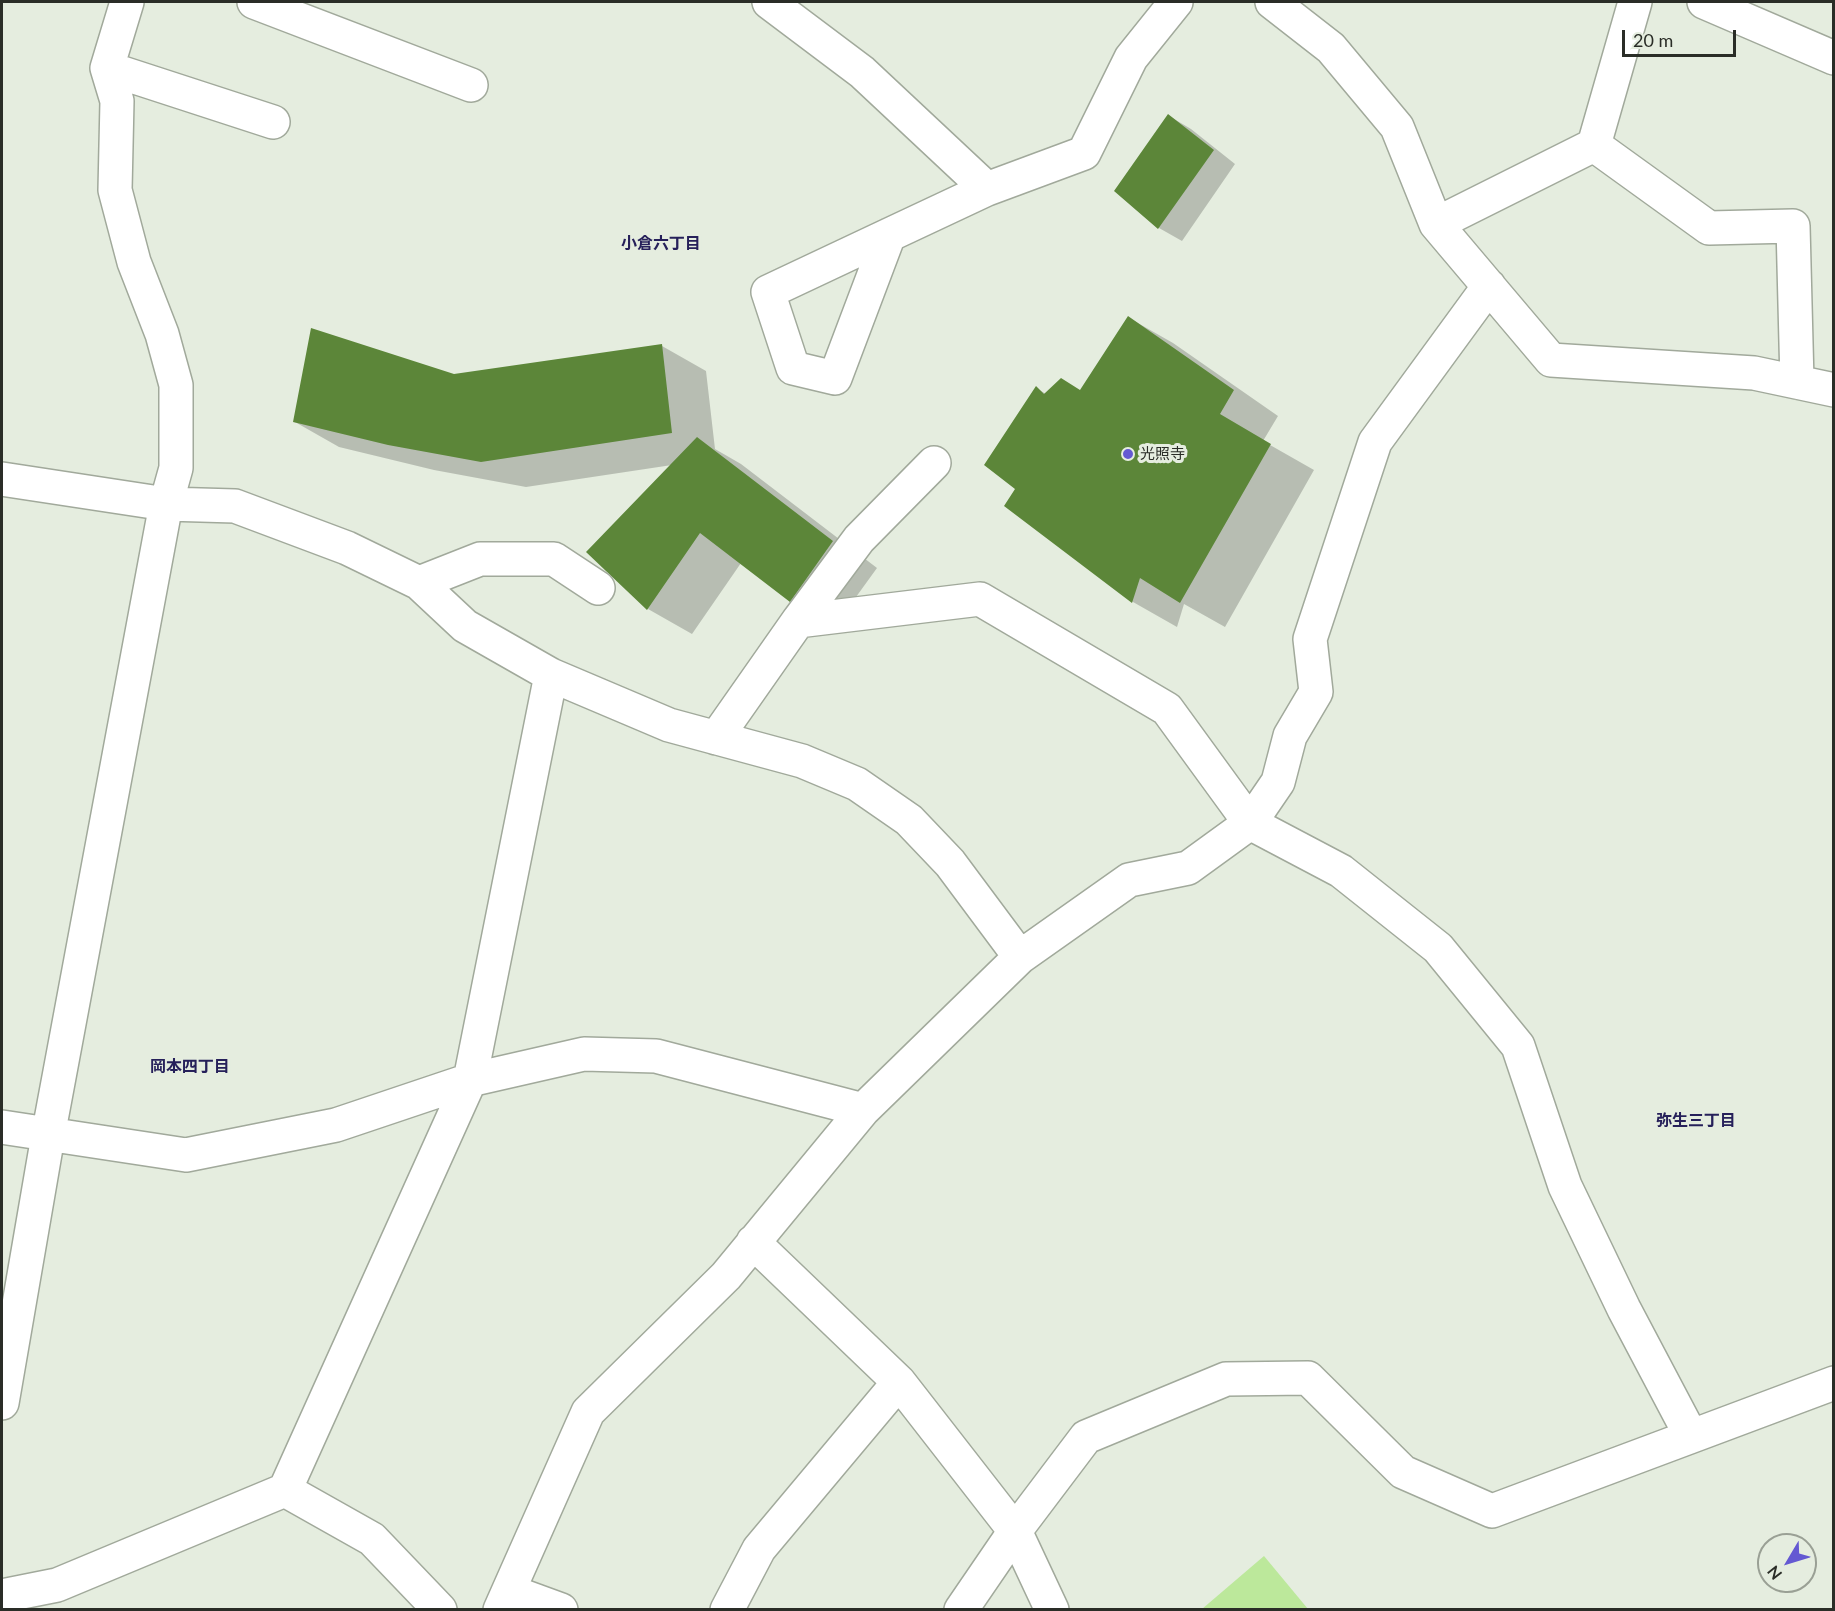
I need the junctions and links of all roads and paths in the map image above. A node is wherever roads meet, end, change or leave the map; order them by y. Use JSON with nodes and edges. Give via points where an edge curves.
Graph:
{"nodes":[{"id":1,"x":127,"y":2,"type":"edge"},
{"id":2,"x":254,"y":2,"type":"edge"},
{"id":3,"x":769,"y":2,"type":"edge"},
{"id":4,"x":1176,"y":2,"type":"edge"},
{"id":5,"x":1272,"y":2,"type":"edge"},
{"id":6,"x":1635,"y":2,"type":"edge"},
{"id":7,"x":1704,"y":2,"type":"edge"},
{"id":8,"x":1833,"y":58,"type":"edge"},
{"id":9,"x":107,"y":68,"type":"junction"},
{"id":10,"x":471,"y":85,"type":"dead end"},
{"id":11,"x":273,"y":122,"type":"dead end"},
{"id":12,"x":1594,"y":145,"type":"junction"},
{"id":13,"x":987,"y":189,"type":"junction"},
{"id":14,"x":1436,"y":224,"type":"junction"},
{"id":15,"x":889,"y":235,"type":"dead end"},
{"id":16,"x":1489,"y":286,"type":"junction"},
{"id":17,"x":1797,"y":382,"type":"junction"},
{"id":18,"x":1833,"y":390,"type":"edge"},
{"id":19,"x":934,"y":463,"type":"dead end"},
{"id":20,"x":2,"y":479,"type":"edge"},
{"id":21,"x":166,"y":504,"type":"junction"},
{"id":22,"x":419,"y":583,"type":"junction"},
{"id":23,"x":598,"y":588,"type":"dead end"},
{"id":24,"x":798,"y":621,"type":"junction"},
{"id":25,"x":551,"y":675,"type":"junction"},
{"id":26,"x":716,"y":738,"type":"junction"},
{"id":27,"x":1250,"y":823,"type":"junction"},
{"id":28,"x":1020,"y":957,"type":"junction"},
{"id":29,"x":470,"y":1080,"type":"junction"},
{"id":30,"x":863,"y":1110,"type":"junction"},
{"id":31,"x":2,"y":1127,"type":"edge"},
{"id":32,"x":48,"y":1136,"type":"junction"},
{"id":33,"x":753,"y":1242,"type":"junction"},
{"id":34,"x":899,"y":1382,"type":"junction"},
{"id":35,"x":1833,"y":1383,"type":"edge"},
{"id":36,"x":2,"y":1402,"type":"edge"},
{"id":37,"x":1690,"y":1434,"type":"junction"},
{"id":38,"x":285,"y":1490,"type":"junction"},
{"id":39,"x":1015,"y":1531,"type":"junction"},
{"id":40,"x":2,"y":1596,"type":"edge"},
{"id":41,"x":504,"y":1600,"type":"edge"},
{"id":42,"x":440,"y":1610,"type":"edge"},
{"id":43,"x":561,"y":1610,"type":"edge"},
{"id":44,"x":728,"y":1610,"type":"edge"},
{"id":45,"x":961,"y":1610,"type":"edge"},
{"id":46,"x":1052,"y":1610,"type":"edge"}],
"edges":[{"from":1,"to":9,"type":"street"},
{"from":2,"to":10,"type":"street"},
{"from":3,"to":13,"type":"street","via":[[862,72]]},
{"from":4,"to":13,"type":"street","via":[[1131,58],[1083,153]]},
{"from":5,"to":14,"type":"street","via":[[1331,48],[1397,127]]},
{"from":6,"to":12,"type":"street"},
{"from":7,"to":8,"type":"street"},
{"from":9,"to":11,"type":"street"},
{"from":9,"to":21,"type":"street","via":[[117,101],[115,190],[134,262],[162,334],[176,385],[176,468]]},
{"from":12,"to":14,"type":"street"},
{"from":12,"to":17,"type":"street","via":[[1709,228],[1792,226]]},
{"from":13,"to":15,"type":"street"},
{"from":14,"to":16,"type":"street"},
{"from":16,"to":17,"type":"street","via":[[1551,360],[1754,373]]},
{"from":16,"to":27,"type":"street","via":[[1375,442],[1310,639],[1316,692],[1290,736],[1278,782]]},
{"from":17,"to":18,"type":"street"},
{"from":19,"to":24,"type":"street","via":[[859,539]]},
{"from":20,"to":21,"type":"street"},
{"from":21,"to":22,"type":"street","via":[[235,506],[347,548]]},
{"from":21,"to":32,"type":"street"},
{"from":22,"to":23,"type":"street","via":[[480,559],[554,559]]},
{"from":22,"to":25,"type":"street","via":[[465,626]]},
{"from":24,"to":26,"type":"street"},
{"from":24,"to":27,"type":"street","via":[[980,599],[1167,709]]},
{"from":25,"to":26,"type":"street","via":[[669,725]]},
{"from":25,"to":29,"type":"street"},
{"from":26,"to":28,"type":"street","via":[[802,761],[856,784],[909,820],[950,863]]},
{"from":27,"to":28,"type":"street","via":[[1188,867],[1129,880]]},
{"from":27,"to":37,"type":"street","via":[[1341,871],[1438,948],[1518,1046],[1565,1186]]},
{"from":28,"to":30,"type":"street"},
{"from":29,"to":30,"type":"street","via":[[584,1054],[656,1056]]},
{"from":29,"to":32,"type":"street","via":[[336,1125],[186,1155]]},
{"from":29,"to":38,"type":"street"},
{"from":30,"to":33,"type":"street"},
{"from":31,"to":32,"type":"street"},
{"from":32,"to":36,"type":"street"},
{"from":33,"to":34,"type":"street"},
{"from":33,"to":41,"type":"street","via":[[726,1276],[588,1413]]},
{"from":34,"to":39,"type":"street"},
{"from":34,"to":44,"type":"street","via":[[759,1549]]},
{"from":35,"to":37,"type":"street"},
{"from":37,"to":39,"type":"street","via":[[1492,1510],[1403,1472],[1308,1378],[1226,1379],[1086,1437]]},
{"from":38,"to":40,"type":"street","via":[[57,1586]]},
{"from":38,"to":42,"type":"street","via":[[372,1539]]},
{"from":39,"to":45,"type":"street"},
{"from":39,"to":46,"type":"street"},
{"from":41,"to":43,"type":"street"}]}
